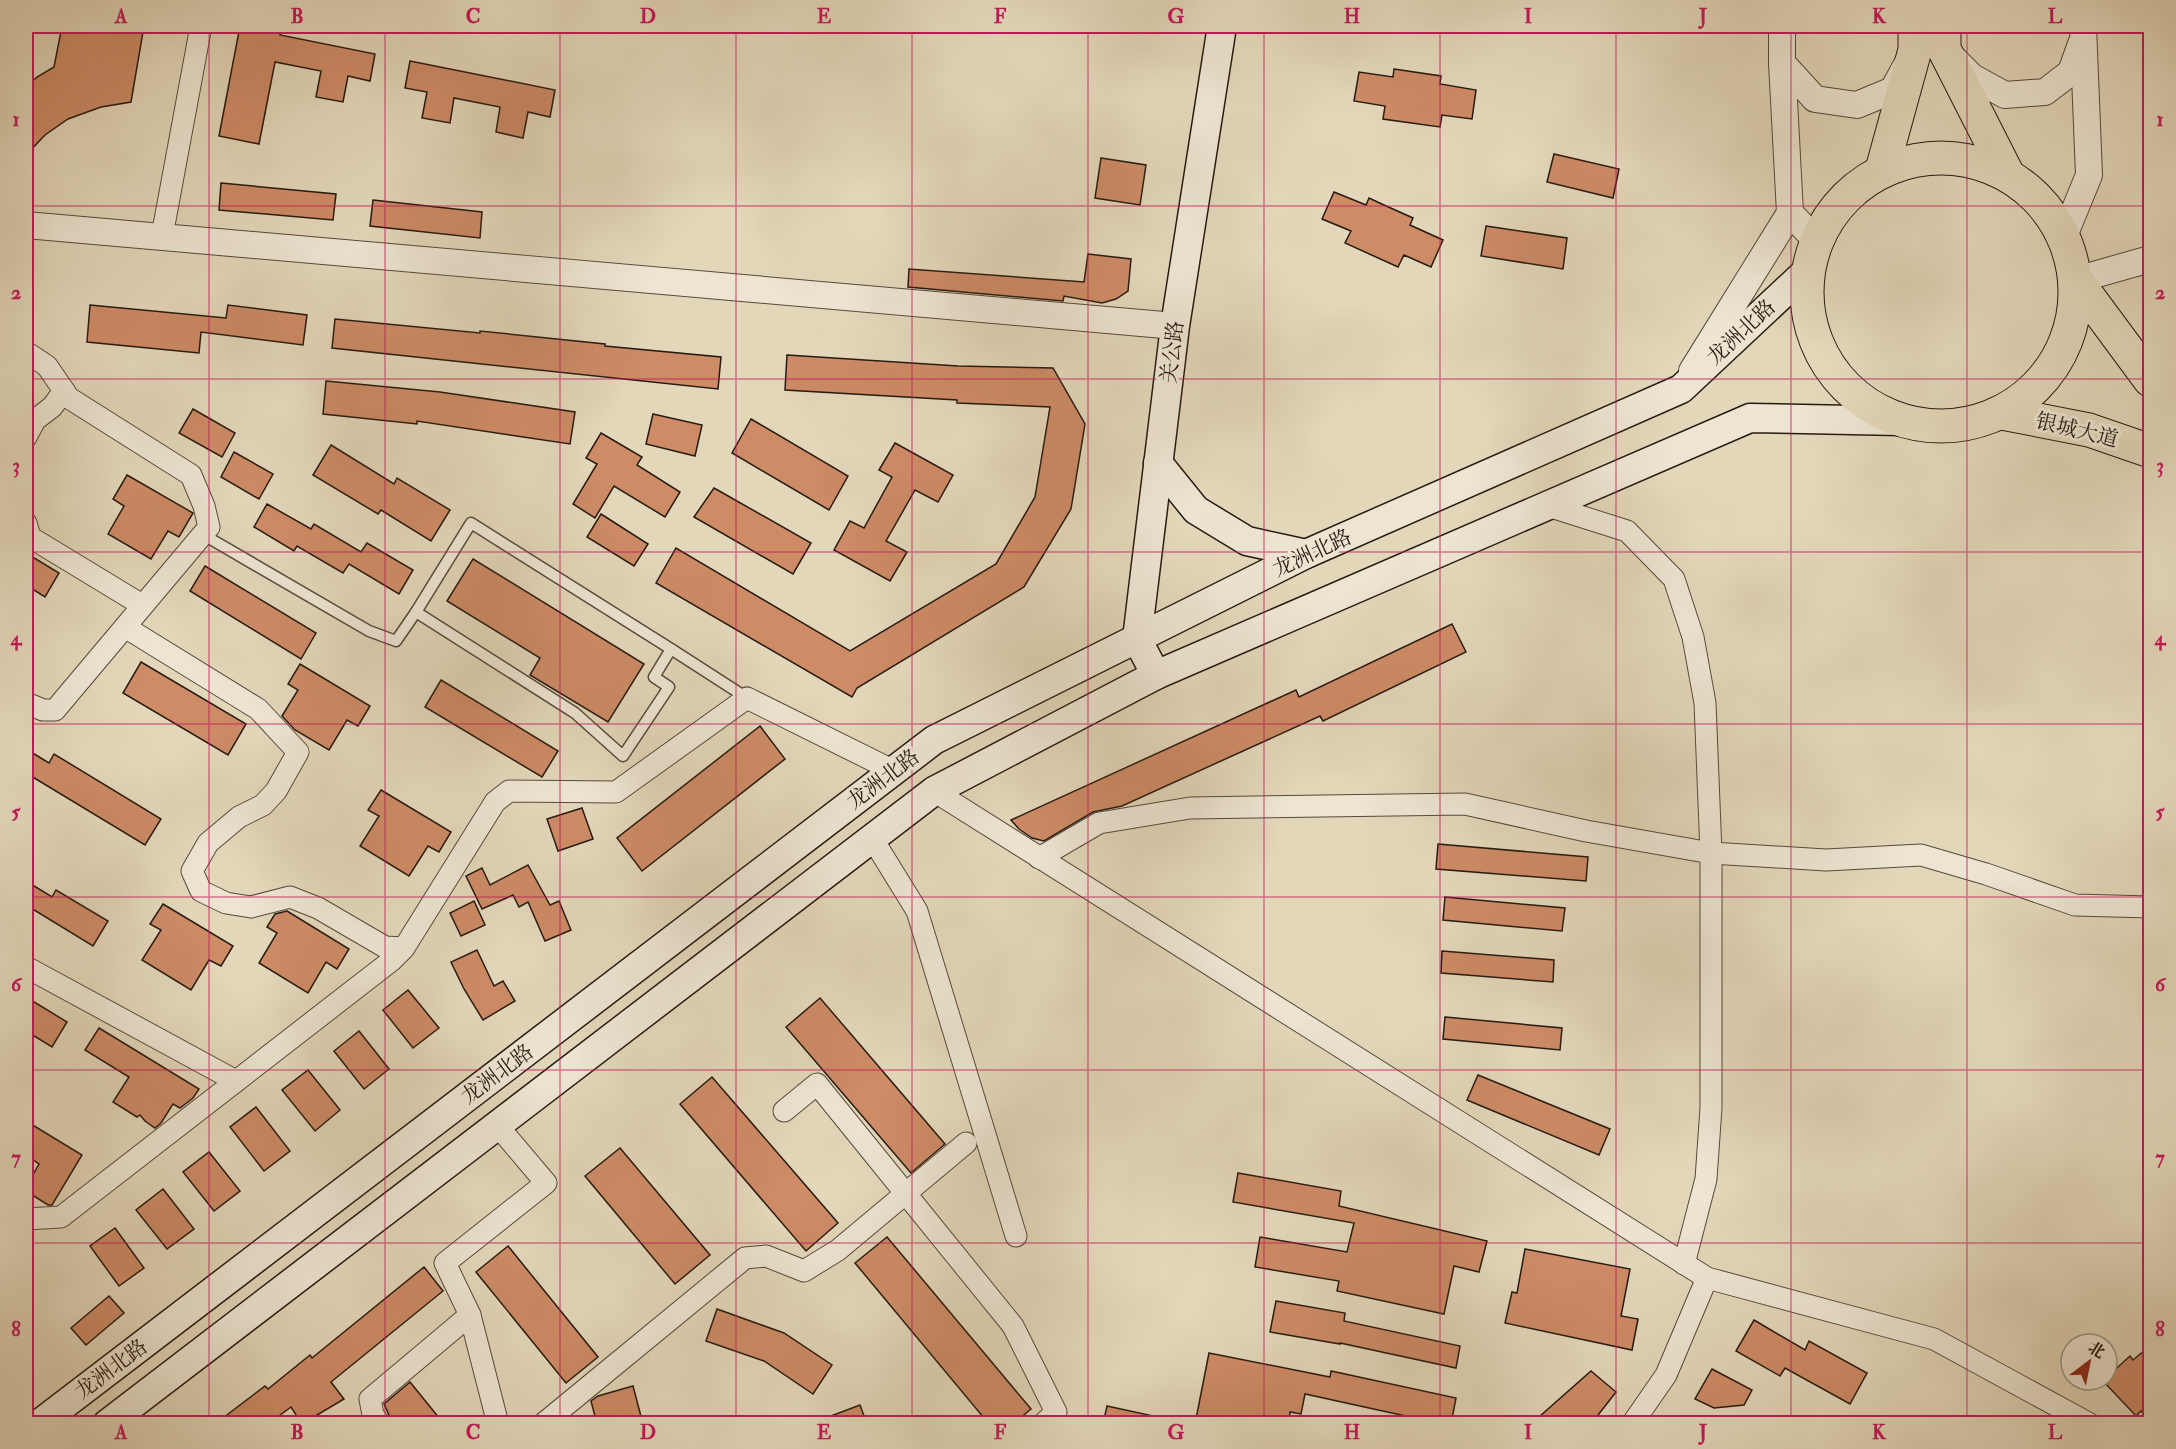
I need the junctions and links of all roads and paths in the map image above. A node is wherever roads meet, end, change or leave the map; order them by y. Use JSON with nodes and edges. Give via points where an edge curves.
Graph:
{"nodes":[{"id":1,"x":201,"y":26,"type":"edge"},
{"id":2,"x":1222,"y":26,"type":"edge"},
{"id":3,"x":1782,"y":26,"type":"edge"},
{"id":4,"x":2083,"y":32,"type":"edge"},
{"id":5,"x":1930,"y":38,"type":"edge"},
{"id":6,"x":1782,"y":63,"type":"junction"},
{"id":7,"x":1882,"y":170,"type":"junction"},
{"id":8,"x":2008,"y":175,"type":"junction"},
{"id":9,"x":1790,"y":213,"type":"junction"},
{"id":10,"x":26,"y":225,"type":"edge"},
{"id":11,"x":162,"y":236,"type":"junction"},
{"id":12,"x":2064,"y":237,"type":"junction"},
{"id":13,"x":1816,"y":240,"type":"junction"},
{"id":14,"x":2151,"y":259,"type":"edge"},
{"id":15,"x":1807,"y":271,"type":"junction"},
{"id":16,"x":2076,"y":280,"type":"junction"},
{"id":17,"x":1175,"y":326,"type":"junction"},
{"id":18,"x":26,"y":352,"type":"edge"},
{"id":19,"x":2151,"y":380,"type":"edge"},
{"id":20,"x":1681,"y":389,"type":"junction"},
{"id":21,"x":64,"y":391,"type":"junction"},
{"id":22,"x":2002,"y":413,"type":"junction"},
{"id":23,"x":1901,"y":421,"type":"junction"},
{"id":24,"x":26,"y":437,"type":"edge"},
{"id":25,"x":2151,"y":451,"type":"edge"},
{"id":26,"x":1158,"y":463,"type":"junction"},
{"id":27,"x":1548,"y":506,"type":"junction"},
{"id":28,"x":26,"y":524,"type":"edge"},
{"id":29,"x":202,"y":534,"type":"junction"},
{"id":30,"x":1306,"y":554,"type":"junction"},
{"id":31,"x":142,"y":605,"type":"junction"},
{"id":32,"x":417,"y":612,"type":"junction"},
{"id":33,"x":124,"y":627,"type":"junction"},
{"id":34,"x":1137,"y":639,"type":"junction"},
{"id":35,"x":671,"y":649,"type":"junction"},
{"id":36,"x":1156,"y":675,"type":"junction"},
{"id":37,"x":747,"y":698,"type":"junction"},
{"id":38,"x":26,"y":703,"type":"edge"},
{"id":39,"x":894,"y":771,"type":"junction"},
{"id":40,"x":934,"y":791,"type":"junction"},
{"id":41,"x":872,"y":838,"type":"junction"},
{"id":42,"x":1711,"y":853,"type":"junction"},
{"id":43,"x":1039,"y":858,"type":"junction"},
{"id":44,"x":2151,"y":908,"type":"edge"},
{"id":45,"x":405,"y":948,"type":"junction"},
{"id":46,"x":26,"y":967,"type":"edge"},
{"id":47,"x":236,"y":1081,"type":"junction"},
{"id":48,"x":784,"y":1111,"type":"dead end"},
{"id":49,"x":497,"y":1125,"type":"junction"},
{"id":50,"x":966,"y":1143,"type":"dead end"},
{"id":51,"x":906,"y":1193,"type":"junction"},
{"id":52,"x":26,"y":1218,"type":"edge"},
{"id":53,"x":1016,"y":1236,"type":"dead end"},
{"id":54,"x":1684,"y":1264,"type":"junction"},
{"id":55,"x":1707,"y":1278,"type":"junction"},
{"id":56,"x":470,"y":1315,"type":"junction"},
{"id":57,"x":39,"y":1424,"type":"edge"},
{"id":58,"x":107,"y":1424,"type":"edge"},
{"id":59,"x":380,"y":1424,"type":"edge"},
{"id":60,"x":498,"y":1424,"type":"edge"},
{"id":61,"x":543,"y":1424,"type":"edge"},
{"id":62,"x":1042,"y":1424,"type":"edge"},
{"id":63,"x":1632,"y":1424,"type":"edge"},
{"id":64,"x":2090,"y":1424,"type":"edge"}],
"edges":[{"from":1,"to":11,"type":"street"},
{"from":2,"to":17,"type":"main road","name":"关公路"},
{"from":3,"to":6,"type":"street"},
{"from":4,"to":5,"type":"street","via":[[2071,72],[2045,92],[2005,95],[1972,77]]},
{"from":4,"to":12,"type":"street","via":[[2089,175]]},
{"from":5,"to":6,"type":"street","via":[[1893,90],[1857,105],[1815,99]]},
{"from":5,"to":7,"type":"main road"},
{"from":5,"to":8,"type":"main road"},
{"from":6,"to":9,"type":"street"},
{"from":7,"to":8,"type":"main road","via":[[1923,158],[1956,159]]},
{"from":7,"to":13,"type":"main road","via":[[1854,188],[1832,211]]},
{"from":8,"to":12,"type":"main road","via":[[2040,201]]},
{"from":9,"to":13,"type":"street"},
{"from":9,"to":20,"type":"street"},
{"from":10,"to":11,"type":"street"},
{"from":11,"to":17,"type":"street"},
{"from":12,"to":16,"type":"main road"},
{"from":13,"to":15,"type":"main road"},
{"from":14,"to":16,"type":"street"},
{"from":15,"to":20,"type":"main road","name":"龙洲北路"},
{"from":15,"to":23,"type":"main road","via":[[1807,309],[1817,346],[1838,379],[1866,404]]},
{"from":16,"to":19,"type":"main road"},
{"from":16,"to":22,"type":"main road","via":[[2073,320],[2059,358],[2034,390]]},
{"from":17,"to":26,"type":"main road","name":"关公路"},
{"from":18,"to":21,"type":"street","via":[[47,366]]},
{"from":20,"to":30,"type":"main road","name":"龙洲北路"},
{"from":21,"to":24,"type":"street","via":[[35,420]]},
{"from":21,"to":29,"type":"street","via":[[69,398],[191,476],[209,526]]},
{"from":22,"to":23,"type":"main road","via":[[1969,424],[1935,427]]},
{"from":22,"to":25,"type":"main road","name":"银城大道","via":[[2089,430]]},
{"from":23,"to":27,"type":"main road","name":"龙洲北路","via":[[1750,418]]},
{"from":26,"to":30,"type":"main road","via":[[1196,510],[1222,526],[1247,541]]},
{"from":26,"to":34,"type":"main road","name":"关公路"},
{"from":27,"to":36,"type":"main road","name":"龙洲北路"},
{"from":27,"to":42,"type":"street","via":[[1627,531],[1674,579],[1693,637],[1704,703]]},
{"from":28,"to":31,"type":"street","via":[[30,537]]},
{"from":29,"to":31,"type":"street"},
{"from":29,"to":32,"type":"lane","via":[[369,631],[396,641]]},
{"from":30,"to":34,"type":"main road","name":"龙洲北路"},
{"from":31,"to":33,"type":"street"},
{"from":32,"to":35,"type":"lane","via":[[471,523]]},
{"from":32,"to":35,"type":"lane","via":[[575,713],[623,756],[669,687],[654,677]]},
{"from":33,"to":38,"type":"street","via":[[55,710]]},
{"from":33,"to":45,"type":"street","via":[[258,709],[298,752],[276,791],[263,805],[239,817],[208,843],[192,871],[201,891],[226,903],[251,907],[290,897],[318,908],[385,947]]},
{"from":34,"to":36,"type":"main road"},
{"from":34,"to":39,"type":"main road","name":"龙洲北路","via":[[934,740]]},
{"from":35,"to":37,"type":"lane"},
{"from":36,"to":40,"type":"main road","name":"龙洲北路"},
{"from":37,"to":39,"type":"street"},
{"from":37,"to":45,"type":"street","via":[[616,792],[508,791],[495,802]]},
{"from":39,"to":57,"type":"main road","name":"龙洲北路"},
{"from":40,"to":41,"type":"main road","name":"龙洲北路"},
{"from":40,"to":43,"type":"street"},
{"from":41,"to":49,"type":"main road","name":"龙洲北路"},
{"from":41,"to":53,"type":"street","via":[[917,911]]},
{"from":42,"to":43,"type":"street","via":[[1465,804],[1190,808],[1099,824]]},
{"from":42,"to":44,"type":"street","via":[[1826,860],[1921,855],[2075,905]]},
{"from":42,"to":54,"type":"street","via":[[1711,1108],[1706,1179]]},
{"from":43,"to":54,"type":"street"},
{"from":45,"to":47,"type":"street"},
{"from":46,"to":47,"type":"street"},
{"from":47,"to":52,"type":"street","via":[[61,1217]]},
{"from":48,"to":51,"type":"street","via":[[817,1084]]},
{"from":49,"to":56,"type":"street","via":[[546,1183],[445,1263]]},
{"from":49,"to":58,"type":"main road","name":"龙洲北路"},
{"from":50,"to":51,"type":"street"},
{"from":51,"to":61,"type":"street","via":[[838,1250],[804,1271],[766,1256],[745,1258]]},
{"from":51,"to":62,"type":"street","via":[[1013,1326],[1056,1412]]},
{"from":54,"to":55,"type":"street"},
{"from":55,"to":63,"type":"street","via":[[1666,1375]]},
{"from":55,"to":64,"type":"street","via":[[1934,1339]]},
{"from":56,"to":59,"type":"street","via":[[370,1399],[373,1415]]},
{"from":56,"to":60,"type":"street"}]}
